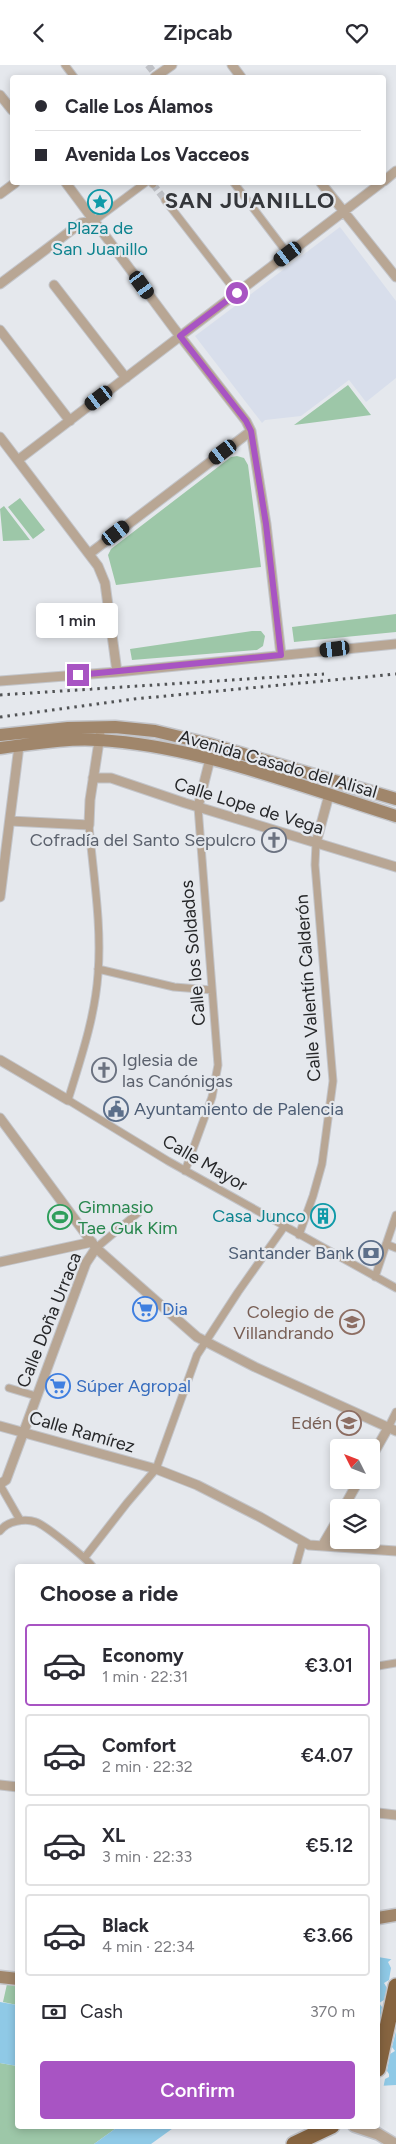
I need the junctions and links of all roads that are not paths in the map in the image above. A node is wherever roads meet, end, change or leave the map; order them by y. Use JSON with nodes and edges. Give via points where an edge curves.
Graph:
{"nodes":[{"id":1,"x":172,"y":65,"type":"edge"},
{"id":2,"x":232,"y":65,"type":"edge"},
{"id":3,"x":158,"y":75,"type":"edge"},
{"id":4,"x":240,"y":75,"type":"edge"},
{"id":5,"x":0,"y":95,"type":"edge"},
{"id":6,"x":10,"y":108,"type":"edge"},
{"id":7,"x":396,"y":171,"type":"edge"},
{"id":8,"x":386,"y":179,"type":"edge"},
{"id":9,"x":12,"y":185,"type":"edge"},
{"id":10,"x":67,"y":185,"type":"edge"},
{"id":11,"x":142,"y":185,"type":"edge"},
{"id":12,"x":236,"y":185,"type":"edge"},
{"id":13,"x":323,"y":185,"type":"edge"},
{"id":14,"x":379,"y":185,"type":"edge"},
{"id":15,"x":0,"y":194,"type":"edge"},
{"id":16,"x":165,"y":200,"type":"tunnel mouth"},
{"id":17,"x":343,"y":212,"type":"junction"},
{"id":18,"x":94,"y":221,"type":"junction"},
{"id":19,"x":288,"y":254,"type":"junction"},
{"id":20,"x":396,"y":277,"type":"edge"},
{"id":21,"x":0,"y":285,"type":"edge"},
{"id":22,"x":54,"y":285,"type":"dead end"},
{"id":23,"x":237,"y":293,"type":"junction"},
{"id":24,"x":0,"y":330,"type":"edge"},
{"id":25,"x":180,"y":336,"type":"junction"},
{"id":26,"x":126,"y":378,"type":"junction"},
{"id":27,"x":70,"y":421,"type":"junction"},
{"id":28,"x":251,"y":431,"type":"junction"},
{"id":29,"x":0,"y":437,"type":"edge"},
{"id":30,"x":18,"y":460,"type":"junction"},
{"id":31,"x":88,"y":554,"type":"junction"},
{"id":32,"x":396,"y":643,"type":"edge"},
{"id":33,"x":281,"y":655,"type":"junction"},
{"id":34,"x":117,"y":672,"type":"junction"},
{"id":35,"x":0,"y":681,"type":"edge"},
{"id":36,"x":100,"y":734,"type":"junction"},
{"id":37,"x":0,"y":735,"type":"edge"},
{"id":38,"x":19,"y":745,"type":"junction"},
{"id":39,"x":0,"y":748,"type":"edge"},
{"id":40,"x":210,"y":759,"type":"junction"},
{"id":41,"x":93,"y":778,"type":"junction"},
{"id":42,"x":329,"y":795,"type":"junction"},
{"id":43,"x":396,"y":799,"type":"edge"},
{"id":44,"x":198,"y":807,"type":"junction"},
{"id":45,"x":396,"y":816,"type":"edge"},
{"id":46,"x":10,"y":821,"type":"junction"},
{"id":47,"x":89,"y":825,"type":"junction"},
{"id":48,"x":316,"y":843,"type":"junction"},
{"id":49,"x":396,"y":867,"type":"edge"},
{"id":50,"x":0,"y":897,"type":"edge"},
{"id":51,"x":98,"y":971,"type":"junction"},
{"id":52,"x":212,"y":991,"type":"junction"},
{"id":53,"x":0,"y":1060,"type":"edge"},
{"id":54,"x":68,"y":1100,"type":"junction"},
{"id":55,"x":0,"y":1118,"type":"edge"},
{"id":56,"x":186,"y":1171,"type":"junction"},
{"id":57,"x":139,"y":1212,"type":"dead end"},
{"id":58,"x":396,"y":1215,"type":"edge"},
{"id":59,"x":284,"y":1227,"type":"junction"},
{"id":60,"x":299,"y":1235,"type":"junction"},
{"id":61,"x":386,"y":1244,"type":"junction"},
{"id":62,"x":94,"y":1245,"type":"junction"},
{"id":63,"x":396,"y":1248,"type":"edge"},
{"id":64,"x":0,"y":1262,"type":"edge"},
{"id":65,"x":375,"y":1277,"type":"junction"},
{"id":66,"x":396,"y":1288,"type":"edge"},
{"id":67,"x":206,"y":1343,"type":"junction"},
{"id":68,"x":9,"y":1388,"type":"dead end"},
{"id":69,"x":36,"y":1396,"type":"junction"},
{"id":70,"x":396,"y":1412,"type":"edge"},
{"id":71,"x":0,"y":1426,"type":"edge"},
{"id":72,"x":392,"y":1430,"type":"edge"},
{"id":73,"x":23,"y":1432,"type":"junction"},
{"id":74,"x":380,"y":1446,"type":"edge"},
{"id":75,"x":156,"y":1469,"type":"junction"},
{"id":76,"x":0,"y":1485,"type":"edge"},
{"id":77,"x":20,"y":1520,"type":"junction"},
{"id":78,"x":0,"y":1531,"type":"edge"},
{"id":79,"x":330,"y":1532,"type":"edge"},
{"id":80,"x":303,"y":1541,"type":"junction"},
{"id":81,"x":322,"y":1546,"type":"junction"},
{"id":82,"x":396,"y":1551,"type":"edge"},
{"id":83,"x":85,"y":1557,"type":"junction"},
{"id":84,"x":90,"y":1564,"type":"edge"},
{"id":85,"x":297,"y":1564,"type":"edge"},
{"id":86,"x":396,"y":1663,"type":"edge"},
{"id":87,"x":380,"y":1666,"type":"edge"},
{"id":88,"x":0,"y":1785,"type":"edge"},
{"id":89,"x":15,"y":1787,"type":"edge"},
{"id":90,"x":380,"y":1813,"type":"edge"},
{"id":91,"x":396,"y":1815,"type":"edge"},
{"id":92,"x":396,"y":1915,"type":"edge"},
{"id":93,"x":380,"y":1918,"type":"edge"},
{"id":94,"x":0,"y":1977,"type":"edge"},
{"id":95,"x":15,"y":1979,"type":"edge"},
{"id":96,"x":396,"y":1986,"type":"edge"},
{"id":97,"x":380,"y":2060,"type":"edge"},
{"id":98,"x":380,"y":2127,"type":"edge"},
{"id":99,"x":326,"y":2129,"type":"edge"},
{"id":100,"x":363,"y":2129,"type":"edge"},
{"id":101,"x":294,"y":2144,"type":"edge"},
{"id":102,"x":393,"y":2144,"type":"edge"}],
"edges":[{"from":1,"to":3,"type":"street"},
{"from":2,"to":4,"type":"street"},
{"from":5,"to":6,"type":"street"},
{"from":7,"to":8,"type":"street"},
{"from":9,"to":15,"type":"street"},
{"from":10,"to":18,"type":"street"},
{"from":11,"to":18,"type":"street"},
{"from":12,"to":19,"type":"street"},
{"from":13,"to":17,"type":"street"},
{"from":14,"to":17,"type":"street"},
{"from":16,"to":23,"type":"street"},
{"from":17,"to":19,"type":"street"},
{"from":17,"to":20,"type":"street"},
{"from":18,"to":21,"type":"street","via":[[81,223]]},
{"from":18,"to":25,"type":"street"},
{"from":19,"to":23,"type":"street"},
{"from":22,"to":26,"type":"street"},
{"from":23,"to":25,"type":"street"},
{"from":24,"to":27,"type":"street"},
{"from":25,"to":26,"type":"street"},
{"from":25,"to":28,"type":"street"},
{"from":26,"to":27,"type":"street"},
{"from":27,"to":30,"type":"street"},
{"from":28,"to":31,"type":"street"},
{"from":28,"to":33,"type":"street","via":[[266,524]]},
{"from":29,"to":30,"type":"street"},
{"from":30,"to":31,"type":"street"},
{"from":31,"to":34,"type":"street","via":[[105,583]]},
{"from":32,"to":33,"type":"street"},
{"from":33,"to":34,"type":"street"},
{"from":34,"to":35,"type":"street"},
{"from":36,"to":37,"type":"main road","name":"Avenida Casado del Alisal","via":[[68,728]]},
{"from":36,"to":38,"type":"main road","name":"Avenida Casado del Alisal"},
{"from":36,"to":40,"type":"main road","name":"Avenida Casado del Alisal"},
{"from":36,"to":41,"type":"street"},
{"from":36,"to":43,"type":"main road","name":"Avenida Casado del Alisal","via":[[155,731]]},
{"from":38,"to":39,"type":"main road","name":"Avenida Casado del Alisal"},
{"from":38,"to":46,"type":"street"},
{"from":40,"to":42,"type":"main road","name":"Avenida Casado del Alisal"},
{"from":40,"to":44,"type":"street","name":"Calle los Soldados"},
{"from":41,"to":44,"type":"street","name":"Calle Lope de Vega","via":[[111,778]]},
{"from":41,"to":47,"type":"street"},
{"from":42,"to":45,"type":"main road","name":"Avenida Casado del Alisal"},
{"from":42,"to":48,"type":"street","name":"Calle Valentín Calderón"},
{"from":44,"to":48,"type":"street","name":"Calle Lope de Vega"},
{"from":44,"to":52,"type":"street","name":"Calle los Soldados"},
{"from":46,"to":47,"type":"street"},
{"from":46,"to":50,"type":"street"},
{"from":47,"to":51,"type":"street","via":[[98,926]]},
{"from":48,"to":49,"type":"street","name":"Calle Lope de Vega"},
{"from":48,"to":60,"type":"street","name":"Calle Valentín Calderón","via":[[315,865],[333,1081],[322,1164]]},
{"from":51,"to":52,"type":"street","via":[[174,987]]},
{"from":51,"to":54,"type":"street","via":[[91,1023]]},
{"from":52,"to":56,"type":"street","name":"Calle los Soldados","via":[[218,1065],[216,1082]]},
{"from":53,"to":54,"type":"street","name":"Calle Mayor"},
{"from":54,"to":56,"type":"street","name":"Calle Mayor"},
{"from":55,"to":62,"type":"street"},
{"from":56,"to":59,"type":"street","name":"Calle Mayor"},
{"from":57,"to":62,"type":"street"},
{"from":58,"to":61,"type":"street"},
{"from":59,"to":60,"type":"street","name":"Calle Mayor"},
{"from":59,"to":67,"type":"street"},
{"from":60,"to":65,"type":"street","name":"Calle Mayor"},
{"from":61,"to":63,"type":"street"},
{"from":61,"to":65,"type":"street"},
{"from":62,"to":64,"type":"street"},
{"from":62,"to":67,"type":"street"},
{"from":62,"to":69,"type":"street","name":"Calle Doña Urraca"},
{"from":65,"to":66,"type":"street","name":"Calle Mayor"},
{"from":67,"to":72,"type":"street"},
{"from":67,"to":75,"type":"street","via":[[197,1355]]},
{"from":68,"to":69,"type":"street"},
{"from":69,"to":73,"type":"street","name":"Calle Doña Urraca"},
{"from":70,"to":72,"type":"street"},
{"from":71,"to":73,"type":"street","name":"Calle Ramírez"},
{"from":72,"to":74,"type":"street"},
{"from":73,"to":75,"type":"street","name":"Calle Ramírez"},
{"from":73,"to":76,"type":"street","name":"Calle Doña Urraca","via":[[6,1480]]},
{"from":75,"to":80,"type":"street","name":"Calle Ramírez","via":[[197,1485]]},
{"from":75,"to":83,"type":"street"},
{"from":76,"to":77,"type":"street"},
{"from":77,"to":78,"type":"street"},
{"from":77,"to":83,"type":"street","via":[[37,1522]]},
{"from":79,"to":81,"type":"street"},
{"from":80,"to":81,"type":"street","name":"Calle Ramírez"},
{"from":80,"to":85,"type":"street"},
{"from":81,"to":82,"type":"street","name":"Calle Ramírez"},
{"from":83,"to":84,"type":"street"},
{"from":86,"to":87,"type":"street"},
{"from":88,"to":89,"type":"street"},
{"from":90,"to":91,"type":"street"},
{"from":92,"to":93,"type":"main road"},
{"from":94,"to":95,"type":"main road"},
{"from":96,"to":97,"type":"highway"},
{"from":98,"to":102,"type":"street"},
{"from":99,"to":101,"type":"highway"},
{"from":100,"to":102,"type":"street"}]}
